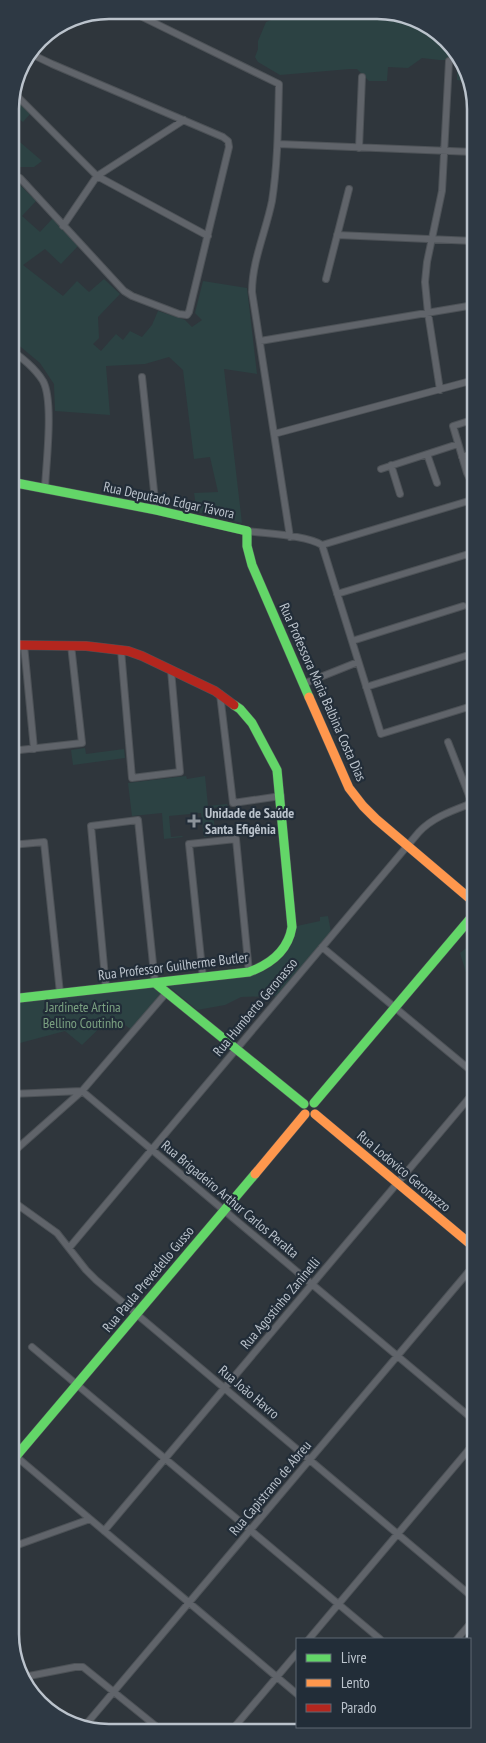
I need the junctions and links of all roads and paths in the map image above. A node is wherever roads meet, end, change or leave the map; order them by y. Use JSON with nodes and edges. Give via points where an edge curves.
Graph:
{"nodes":[{"id":1,"x":146,"y":19,"type":"edge"},
{"id":2,"x":36,"y":56,"type":"edge"},
{"id":3,"x":449,"y":61,"type":"dead end"},
{"id":4,"x":362,"y":76,"type":"dead end"},
{"id":5,"x":20,"y":99,"type":"edge"},
{"id":6,"x":184,"y":120,"type":"junction"},
{"id":7,"x":278,"y":144,"type":"junction"},
{"id":8,"x":360,"y":148,"type":"junction"},
{"id":9,"x":445,"y":151,"type":"junction"},
{"id":10,"x":467,"y":152,"type":"edge"},
{"id":11,"x":97,"y":176,"type":"junction"},
{"id":12,"x":20,"y":178,"type":"dead end"},
{"id":13,"x":349,"y":189,"type":"dead end"},
{"id":14,"x":63,"y":226,"type":"junction"},
{"id":15,"x":337,"y":234,"type":"junction"},
{"id":16,"x":208,"y":236,"type":"junction"},
{"id":17,"x":432,"y":238,"type":"junction"},
{"id":18,"x":467,"y":240,"type":"edge"},
{"id":19,"x":326,"y":279,"type":"dead end"},
{"id":20,"x":467,"y":306,"type":"edge"},
{"id":21,"x":428,"y":313,"type":"junction"},
{"id":22,"x":260,"y":341,"type":"junction"},
{"id":23,"x":19,"y":357,"type":"edge"},
{"id":24,"x":142,"y":377,"type":"dead end"},
{"id":25,"x":467,"y":382,"type":"edge"},
{"id":26,"x":440,"y":390,"type":"junction"},
{"id":27,"x":467,"y":421,"type":"edge"},
{"id":28,"x":274,"y":434,"type":"junction"},
{"id":29,"x":458,"y":444,"type":"junction"},
{"id":30,"x":427,"y":454,"type":"junction"},
{"id":31,"x":467,"y":455,"type":"edge"},
{"id":32,"x":462,"y":457,"type":"junction"},
{"id":33,"x":391,"y":465,"type":"junction"},
{"id":34,"x":381,"y":468,"type":"dead end"},
{"id":35,"x":467,"y":472,"type":"edge"},
{"id":36,"x":19,"y":483,"type":"edge"},
{"id":37,"x":437,"y":483,"type":"dead end"},
{"id":38,"x":45,"y":488,"type":"junction"},
{"id":39,"x":400,"y":494,"type":"dead end"},
{"id":40,"x":467,"y":501,"type":"edge"},
{"id":41,"x":156,"y":510,"type":"junction"},
{"id":42,"x":247,"y":531,"type":"junction"},
{"id":43,"x":290,"y":537,"type":"junction"},
{"id":44,"x":322,"y":545,"type":"junction"},
{"id":45,"x":467,"y":554,"type":"edge"},
{"id":46,"x":337,"y":594,"type":"junction"},
{"id":47,"x":463,"y":606,"type":"dead end"},
{"id":48,"x":352,"y":641,"type":"junction"},
{"id":49,"x":19,"y":645,"type":"edge"},
{"id":50,"x":24,"y":645,"type":"junction"},
{"id":51,"x":71,"y":645,"type":"junction"},
{"id":52,"x":121,"y":650,"type":"junction"},
{"id":53,"x":467,"y":655,"type":"edge"},
{"id":54,"x":358,"y":662,"type":"junction"},
{"id":55,"x":171,"y":670,"type":"junction"},
{"id":56,"x":304,"y":684,"type":"junction"},
{"id":57,"x":366,"y":687,"type":"junction"},
{"id":58,"x":220,"y":694,"type":"junction"},
{"id":59,"x":467,"y":707,"type":"edge"},
{"id":60,"x":448,"y":742,"type":"dead end"},
{"id":61,"x":34,"y":749,"type":"junction"},
{"id":62,"x":19,"y":751,"type":"edge"},
{"id":63,"x":467,"y":786,"type":"edge"},
{"id":64,"x":281,"y":796,"type":"junction"},
{"id":65,"x":467,"y":805,"type":"edge"},
{"id":66,"x":19,"y":844,"type":"edge"},
{"id":67,"x":407,"y":846,"type":"junction"},
{"id":68,"x":467,"y":896,"type":"edge"},
{"id":69,"x":467,"y":922,"type":"edge"},
{"id":70,"x":322,"y":947,"type":"junction"},
{"id":71,"x":249,"y":972,"type":"junction"},
{"id":72,"x":203,"y":978,"type":"junction"},
{"id":73,"x":155,"y":983,"type":"junction"},
{"id":74,"x":106,"y":988,"type":"junction"},
{"id":75,"x":167,"y":992,"type":"junction"},
{"id":76,"x":60,"y":993,"type":"junction"},
{"id":77,"x":19,"y":998,"type":"edge"},
{"id":78,"x":395,"y":1008,"type":"junction"},
{"id":79,"x":237,"y":1049,"type":"junction"},
{"id":80,"x":467,"y":1067,"type":"edge"},
{"id":81,"x":82,"y":1091,"type":"junction"},
{"id":82,"x":19,"y":1094,"type":"edge"},
{"id":83,"x":467,"y":1101,"type":"edge"},
{"id":84,"x":314,"y":1103,"type":"junction"},
{"id":85,"x":304,"y":1104,"type":"junction"},
{"id":86,"x":305,"y":1114,"type":"junction"},
{"id":87,"x":315,"y":1114,"type":"junction"},
{"id":88,"x":19,"y":1147,"type":"edge"},
{"id":89,"x":152,"y":1150,"type":"junction"},
{"id":90,"x":398,"y":1183,"type":"junction"},
{"id":91,"x":19,"y":1206,"type":"edge"},
{"id":92,"x":224,"y":1210,"type":"junction"},
{"id":93,"x":467,"y":1241,"type":"edge"},
{"id":94,"x":70,"y":1248,"type":"junction"},
{"id":95,"x":467,"y":1273,"type":"edge"},
{"id":96,"x":312,"y":1285,"type":"junction"},
{"id":97,"x":136,"y":1314,"type":"junction"},
{"id":98,"x":32,"y":1347,"type":"dead end"},
{"id":99,"x":397,"y":1356,"type":"junction"},
{"id":100,"x":77,"y":1384,"type":"junction"},
{"id":101,"x":225,"y":1388,"type":"junction"},
{"id":102,"x":467,"y":1414,"type":"edge"},
{"id":103,"x":19,"y":1450,"type":"edge"},
{"id":104,"x":467,"y":1452,"type":"edge"},
{"id":105,"x":165,"y":1459,"type":"junction"},
{"id":106,"x":310,"y":1460,"type":"junction"},
{"id":107,"x":19,"y":1462,"type":"edge"},
{"id":108,"x":90,"y":1519,"type":"junction"},
{"id":109,"x":250,"y":1530,"type":"junction"},
{"id":110,"x":104,"y":1531,"type":"junction"},
{"id":111,"x":397,"y":1534,"type":"junction"},
{"id":112,"x":19,"y":1544,"type":"edge"},
{"id":113,"x":467,"y":1592,"type":"edge"},
{"id":114,"x":189,"y":1603,"type":"junction"},
{"id":115,"x":338,"y":1604,"type":"junction"},
{"id":116,"x":467,"y":1627,"type":"edge"},
{"id":117,"x":309,"y":1638,"type":"edge"},
{"id":118,"x":379,"y":1638,"type":"edge"},
{"id":119,"x":458,"y":1638,"type":"edge"},
{"id":120,"x":296,"y":1654,"type":"edge"},
{"id":121,"x":29,"y":1676,"type":"dead end"},
{"id":122,"x":277,"y":1677,"type":"junction"},
{"id":123,"x":114,"y":1691,"type":"junction"},
{"id":124,"x":296,"y":1693,"type":"edge"},
{"id":125,"x":88,"y":1722,"type":"edge"},
{"id":126,"x":154,"y":1724,"type":"edge"},
{"id":127,"x":237,"y":1724,"type":"edge"}],
"edges":[{"from":1,"to":7,"type":"street","via":[[279,84]]},
{"from":2,"to":6,"type":"street"},
{"from":3,"to":9,"type":"street"},
{"from":4,"to":8,"type":"street"},
{"from":5,"to":11,"type":"street"},
{"from":6,"to":11,"type":"street"},
{"from":6,"to":16,"type":"street","via":[[228,140]]},
{"from":7,"to":8,"type":"street"},
{"from":7,"to":22,"type":"street","via":[[272,202],[252,284]]},
{"from":8,"to":9,"type":"street"},
{"from":9,"to":10,"type":"street"},
{"from":9,"to":17,"type":"street","via":[[441,201]]},
{"from":11,"to":14,"type":"street"},
{"from":11,"to":16,"type":"street"},
{"from":12,"to":14,"type":"street"},
{"from":13,"to":15,"type":"street"},
{"from":14,"to":16,"type":"street","via":[[124,291],[187,315]]},
{"from":15,"to":17,"type":"street"},
{"from":15,"to":19,"type":"street"},
{"from":17,"to":18,"type":"street"},
{"from":17,"to":21,"type":"street","via":[[425,272]]},
{"from":20,"to":21,"type":"street"},
{"from":21,"to":22,"type":"street"},
{"from":21,"to":26,"type":"street"},
{"from":22,"to":28,"type":"street"},
{"from":23,"to":38,"type":"street","via":[[37,373],[46,389],[49,407]]},
{"from":24,"to":41,"type":"street"},
{"from":25,"to":26,"type":"street"},
{"from":26,"to":28,"type":"street"},
{"from":27,"to":29,"type":"street","via":[[453,426]]},
{"from":28,"to":43,"type":"street"},
{"from":29,"to":30,"type":"street"},
{"from":29,"to":32,"type":"street"},
{"from":30,"to":33,"type":"street"},
{"from":30,"to":37,"type":"street"},
{"from":31,"to":32,"type":"street"},
{"from":32,"to":35,"type":"street"},
{"from":33,"to":34,"type":"street"},
{"from":33,"to":39,"type":"street"},
{"from":36,"to":38,"type":"street","name":"Rua Deputado Edgar Távora"},
{"from":38,"to":41,"type":"street","name":"Rua Deputado Edgar Távora"},
{"from":40,"to":44,"type":"street"},
{"from":41,"to":42,"type":"street","name":"Rua Deputado Edgar Távora"},
{"from":42,"to":43,"type":"street","name":"Rua Deputado Edgar Távora"},
{"from":42,"to":56,"type":"street","name":"Rua Professora Maria Balbina Costa Dias","via":[[252,565]]},
{"from":43,"to":44,"type":"street","name":"Rua Deputado Edgar Távora"},
{"from":44,"to":46,"type":"street"},
{"from":45,"to":46,"type":"street"},
{"from":46,"to":48,"type":"street"},
{"from":47,"to":48,"type":"street"},
{"from":48,"to":54,"type":"street"},
{"from":49,"to":50,"type":"street","name":"Rua Professor Guilherme Butler"},
{"from":50,"to":51,"type":"street","name":"Rua Professor Guilherme Butler"},
{"from":50,"to":61,"type":"street"},
{"from":51,"to":52,"type":"street","name":"Rua Professor Guilherme Butler"},
{"from":51,"to":61,"type":"street","via":[[82,743]]},
{"from":52,"to":55,"type":"street","name":"Rua Professor Guilherme Butler","via":[[136,653]]},
{"from":52,"to":55,"type":"street","via":[[132,778],[180,772]]},
{"from":53,"to":57,"type":"street"},
{"from":54,"to":56,"type":"street"},
{"from":54,"to":57,"type":"street"},
{"from":55,"to":58,"type":"street","name":"Rua Professor Guilherme Butler"},
{"from":56,"to":67,"type":"street","name":"Rua Professora Maria Balbina Costa Dias","via":[[349,788],[369,812]]},
{"from":57,"to":59,"type":"street","via":[[380,734]]},
{"from":58,"to":64,"type":"street","name":"Rua Professor Guilherme Butler","via":[[252,723],[277,770]]},
{"from":58,"to":64,"type":"street","via":[[233,803]]},
{"from":60,"to":63,"type":"street"},
{"from":61,"to":62,"type":"street"},
{"from":64,"to":71,"type":"street","name":"Rua Professor Guilherme Butler","via":[[292,933],[287,945],[273,961]]},
{"from":65,"to":67,"type":"street","name":"Rua Humberto Geronasso","via":[[425,825]]},
{"from":66,"to":76,"type":"street","via":[[44,842]]},
{"from":67,"to":68,"type":"street","name":"Rua Professora Maria Balbina Costa Dias"},
{"from":67,"to":70,"type":"street","name":"Rua Humberto Geronasso"},
{"from":69,"to":78,"type":"street"},
{"from":70,"to":78,"type":"street"},
{"from":70,"to":79,"type":"street","name":"Rua Humberto Geronasso"},
{"from":71,"to":72,"type":"street","name":"Rua Professor Guilherme Butler"},
{"from":71,"to":72,"type":"street","via":[[236,839],[188,844]]},
{"from":72,"to":73,"type":"street","name":"Rua Professor Guilherme Butler"},
{"from":73,"to":74,"type":"street","name":"Rua Professor Guilherme Butler"},
{"from":73,"to":74,"type":"street","via":[[138,820],[91,826]]},
{"from":73,"to":75,"type":"street"},
{"from":74,"to":76,"type":"street","name":"Rua Professor Guilherme Butler"},
{"from":75,"to":79,"type":"street"},
{"from":75,"to":81,"type":"street"},
{"from":76,"to":77,"type":"street","name":"Rua Professor Guilherme Butler"},
{"from":78,"to":80,"type":"street"},
{"from":78,"to":84,"type":"street"},
{"from":79,"to":85,"type":"street"},
{"from":79,"to":89,"type":"street","name":"Rua Humberto Geronasso"},
{"from":81,"to":82,"type":"street"},
{"from":81,"to":88,"type":"street"},
{"from":81,"to":89,"type":"street","name":"Rua Brigadeiro Arthur Carlos Peralta"},
{"from":83,"to":90,"type":"street","name":"Rua Agostinho Zaninelli"},
{"from":84,"to":85,"type":"street"},
{"from":84,"to":87,"type":"street"},
{"from":85,"to":86,"type":"street"},
{"from":86,"to":87,"type":"street"},
{"from":86,"to":92,"type":"street","name":"Rua Paula Prevedello Gusso"},
{"from":87,"to":90,"type":"street","name":"Rua Lodovico Geronazzo"},
{"from":89,"to":92,"type":"street","name":"Rua Brigadeiro Arthur Carlos Peralta"},
{"from":89,"to":94,"type":"street","name":"Rua Humberto Geronasso"},
{"from":90,"to":93,"type":"street","name":"Rua Lodovico Geronazzo"},
{"from":90,"to":96,"type":"street","name":"Rua Agostinho Zaninelli"},
{"from":91,"to":94,"type":"street","name":"Rua João Havro","via":[[57,1233]]},
{"from":92,"to":96,"type":"street","name":"Rua Brigadeiro Arthur Carlos Peralta"},
{"from":92,"to":97,"type":"street","name":"Rua Paula Prevedello Gusso"},
{"from":94,"to":97,"type":"street","name":"Rua João Havro","via":[[91,1275]]},
{"from":95,"to":99,"type":"street","name":"Rua Capistrano de Abreu"},
{"from":96,"to":99,"type":"street","name":"Rua Brigadeiro Arthur Carlos Peralta"},
{"from":96,"to":101,"type":"street","name":"Rua Agostinho Zaninelli"},
{"from":97,"to":100,"type":"street","name":"Rua Paula Prevedello Gusso"},
{"from":97,"to":101,"type":"street","name":"Rua João Havro"},
{"from":98,"to":100,"type":"street"},
{"from":99,"to":102,"type":"street","name":"Rua Brigadeiro Arthur Carlos Peralta"},
{"from":99,"to":106,"type":"street","name":"Rua Capistrano de Abreu"},
{"from":100,"to":103,"type":"street","name":"Rua Paula Prevedello Gusso"},
{"from":100,"to":105,"type":"street"},
{"from":101,"to":105,"type":"street","name":"Rua Agostinho Zaninelli"},
{"from":101,"to":106,"type":"street","name":"Rua João Havro"},
{"from":104,"to":111,"type":"street"},
{"from":105,"to":109,"type":"street"},
{"from":105,"to":110,"type":"street","name":"Rua Agostinho Zaninelli"},
{"from":106,"to":109,"type":"street","name":"Rua Capistrano de Abreu"},
{"from":106,"to":111,"type":"street","name":"Rua João Havro"},
{"from":107,"to":108,"type":"street"},
{"from":108,"to":110,"type":"street"},
{"from":108,"to":112,"type":"street"},
{"from":109,"to":114,"type":"street","name":"Rua Capistrano de Abreu"},
{"from":109,"to":115,"type":"street"},
{"from":110,"to":114,"type":"street"},
{"from":111,"to":113,"type":"street","name":"Rua João Havro"},
{"from":111,"to":115,"type":"street"},
{"from":114,"to":122,"type":"street"},
{"from":114,"to":123,"type":"street","name":"Rua Capistrano de Abreu"},
{"from":115,"to":117,"type":"street"},
{"from":115,"to":118,"type":"street"},
{"from":116,"to":119,"type":"street"},
{"from":120,"to":122,"type":"street"},
{"from":121,"to":123,"type":"street","via":[[79,1666]]},
{"from":122,"to":124,"type":"street"},
{"from":122,"to":127,"type":"street"},
{"from":123,"to":125,"type":"street","name":"Rua Capistrano de Abreu"},
{"from":123,"to":126,"type":"street"}]}
